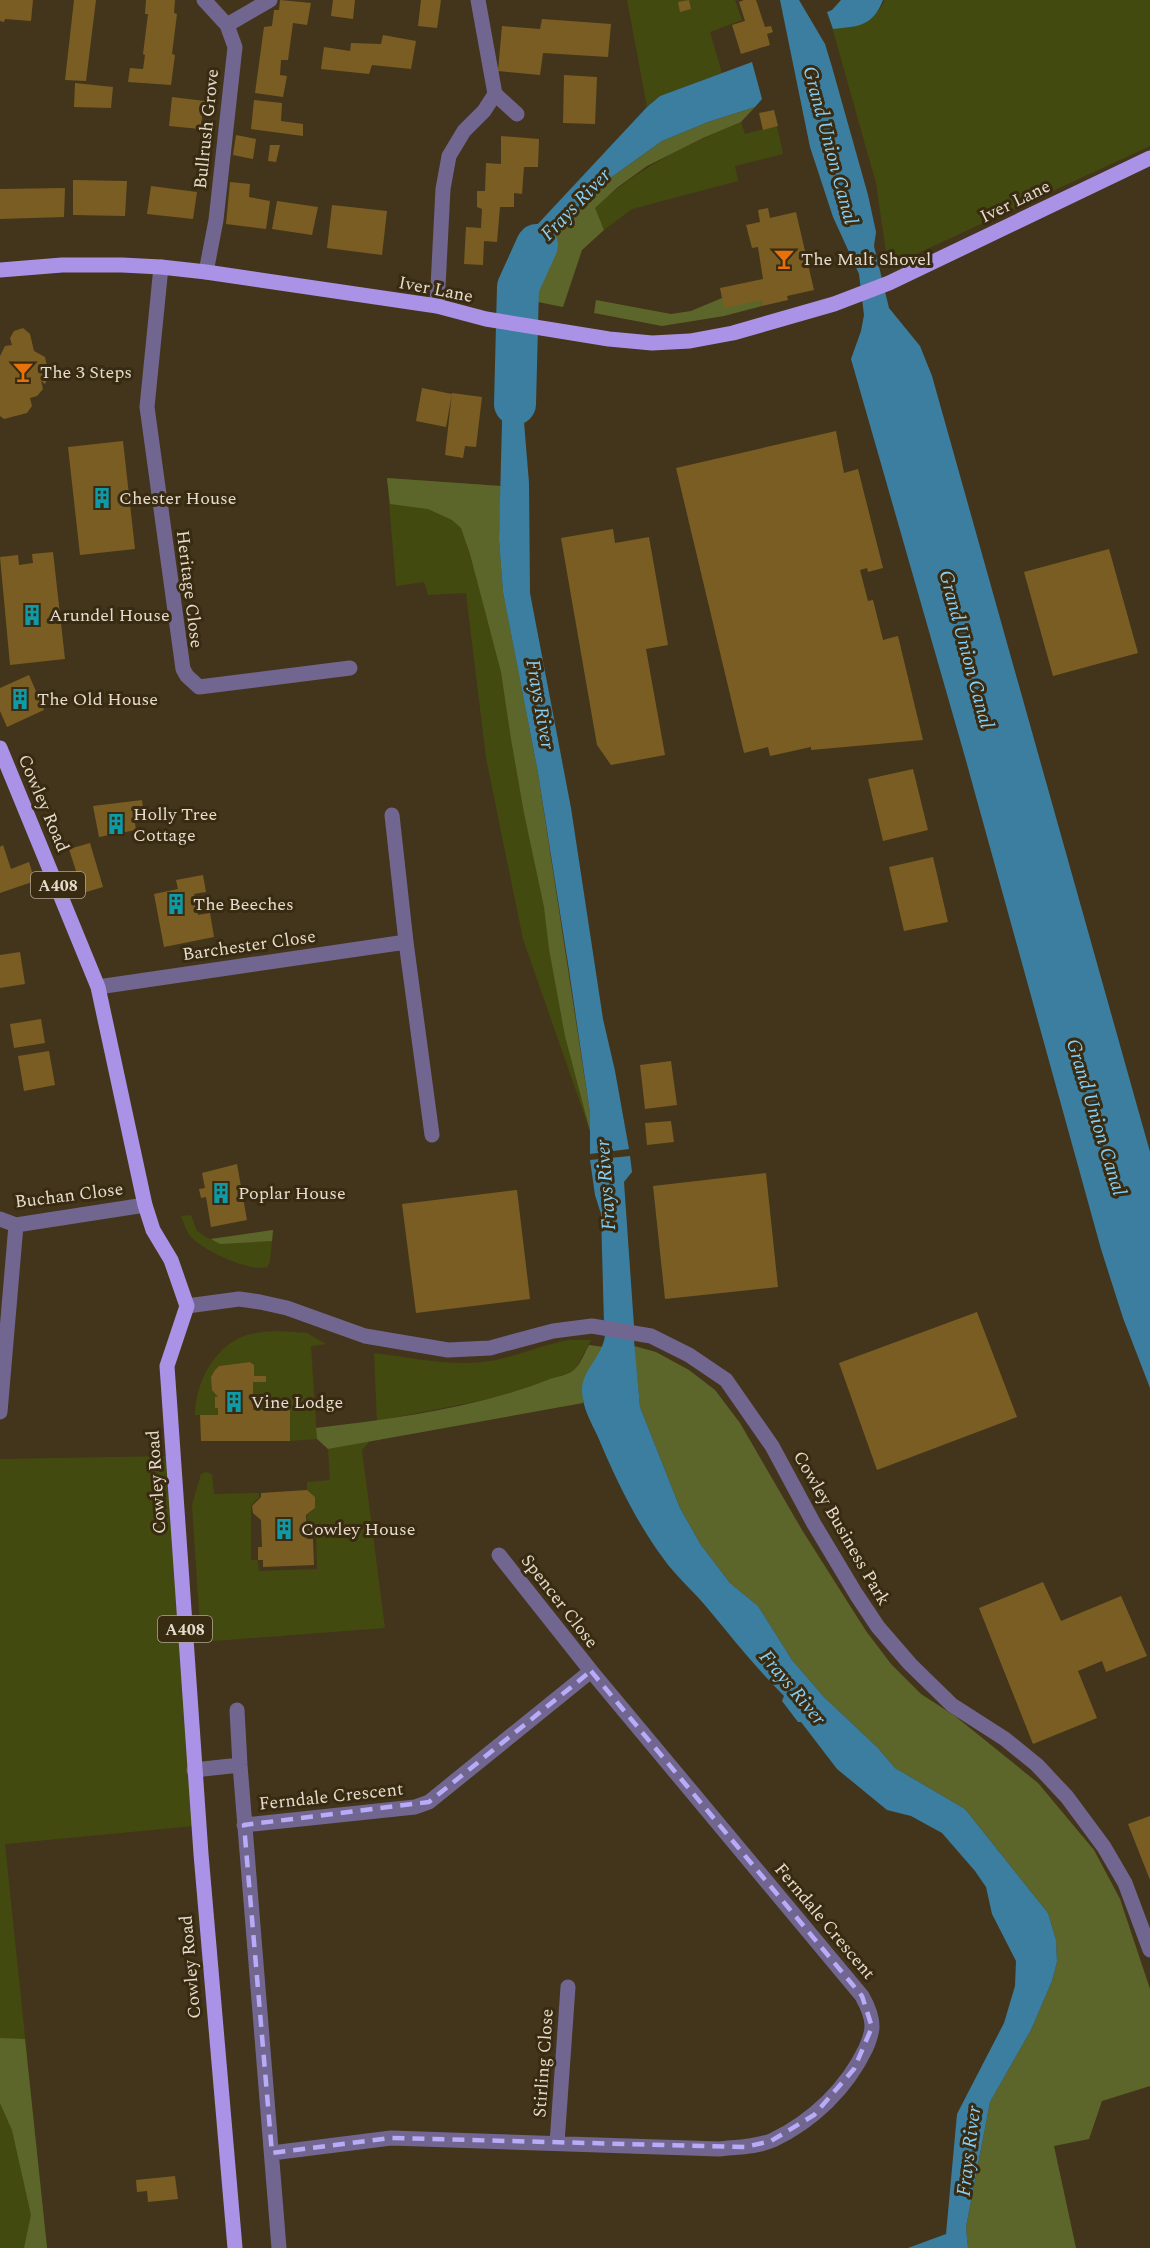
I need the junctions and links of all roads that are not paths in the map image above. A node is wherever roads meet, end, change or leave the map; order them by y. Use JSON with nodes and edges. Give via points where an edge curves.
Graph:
{"nodes":[{"id":1,"x":204,"y":0,"type":"edge"},
{"id":2,"x":270,"y":0,"type":"edge"},
{"id":3,"x":478,"y":0,"type":"edge"},
{"id":4,"x":227,"y":25,"type":"junction"},
{"id":5,"x":495,"y":94,"type":"junction"},
{"id":6,"x":517,"y":114,"type":"dead end"},
{"id":7,"x":1150,"y":158,"type":"edge"},
{"id":8,"x":162,"y":267,"type":"junction"},
{"id":9,"x":0,"y":270,"type":"edge"},
{"id":10,"x":19,"y":270,"type":"junction"},
{"id":11,"x":206,"y":272,"type":"junction"},
{"id":12,"x":0,"y":279,"type":"edge"},
{"id":13,"x":437,"y":306,"type":"junction"},
{"id":14,"x":350,"y":668,"type":"dead end"},
{"id":15,"x":0,"y":748,"type":"edge"},
{"id":16,"x":392,"y":815,"type":"dead end"},
{"id":17,"x":406,"y":942,"type":"junction"},
{"id":18,"x":98,"y":987,"type":"junction"},
{"id":19,"x":432,"y":1135,"type":"dead end"},
{"id":20,"x":145,"y":1204,"type":"junction"},
{"id":21,"x":0,"y":1219,"type":"edge"},
{"id":22,"x":16,"y":1226,"type":"junction"},
{"id":23,"x":187,"y":1306,"type":"junction"},
{"id":24,"x":3,"y":1343,"type":"edge"},
{"id":25,"x":0,"y":1412,"type":"edge"},
{"id":26,"x":499,"y":1555,"type":"dead end"},
{"id":27,"x":591,"y":1671,"type":"junction"},
{"id":28,"x":237,"y":1710,"type":"dead end"},
{"id":29,"x":240,"y":1765,"type":"junction"},
{"id":30,"x":194,"y":1770,"type":"junction"},
{"id":31,"x":244,"y":1825,"type":"junction"},
{"id":32,"x":1150,"y":1950,"type":"edge"},
{"id":33,"x":568,"y":1987,"type":"dead end"},
{"id":34,"x":557,"y":2143,"type":"junction"},
{"id":35,"x":272,"y":2153,"type":"junction"},
{"id":36,"x":235,"y":2248,"type":"edge"},
{"id":37,"x":279,"y":2248,"type":"edge"}],
"edges":[{"from":1,"to":4,"type":"street","name":"Bullrush Grove"},
{"from":2,"to":4,"type":"street"},
{"from":3,"to":5,"type":"street"},
{"from":4,"to":11,"type":"street","name":"Bullrush Grove","via":[[235,46]]},
{"from":5,"to":6,"type":"street"},
{"from":5,"to":13,"type":"street","via":[[449,156],[443,189]]},
{"from":7,"to":13,"type":"main road","name":"Iver Lane","via":[[897,279],[842,301],[733,333],[652,343],[486,319]]},
{"from":8,"to":10,"type":"main road","name":"Iver Lane","via":[[62,265]]},
{"from":8,"to":11,"type":"main road","name":"Iver Lane"},
{"from":8,"to":14,"type":"street","name":"Heritage Close","via":[[147,406],[183,669],[199,687]]},
{"from":9,"to":10,"type":"main road","name":"Iver Lane"},
{"from":10,"to":12,"type":"main road","name":"Iver Lane"},
{"from":11,"to":13,"type":"main road","name":"Iver Lane"},
{"from":15,"to":18,"type":"main road","name":"Cowley Road","number":"A408"},
{"from":16,"to":17,"type":"street"},
{"from":17,"to":18,"type":"street","name":"Barchester Close"},
{"from":17,"to":19,"type":"street"},
{"from":18,"to":20,"type":"main road","name":"Cowley Road","number":"A408"},
{"from":20,"to":22,"type":"street","name":"Buchan Close"},
{"from":20,"to":23,"type":"main road","name":"Cowley Road","number":"A408"},
{"from":21,"to":22,"type":"street","name":"Buchan Close"},
{"from":22,"to":24,"type":"street"},
{"from":23,"to":30,"type":"main road","name":"Cowley Road","number":"A408","via":[[168,1366]]},
{"from":23,"to":32,"type":"street","name":"Cowley Business Park","via":[[239,1299],[260,1302],[365,1336],[448,1350],[490,1348],[553,1331],[592,1326],[643,1334],[689,1355],[726,1380],[772,1446],[856,1594],[910,1665],[952,1705],[1005,1739],[1037,1766],[1066,1797],[1104,1847],[1125,1883]]},
{"from":24,"to":25,"type":"street"},
{"from":26,"to":27,"type":"street","name":"Spencer Close"},
{"from":27,"to":31,"type":"street","name":"Ferndale Crescent","via":[[429,1802],[415,1807]]},
{"from":27,"to":34,"type":"street","name":"Ferndale Crescent","via":[[862,1996],[872,2027],[854,2069],[830,2100],[814,2115],[771,2141],[719,2149]]},
{"from":28,"to":29,"type":"street"},
{"from":29,"to":30,"type":"street"},
{"from":29,"to":31,"type":"street"},
{"from":30,"to":36,"type":"main road","name":"Cowley Road","number":"A408"},
{"from":31,"to":35,"type":"street"},
{"from":33,"to":34,"type":"street","name":"Stirling Close"},
{"from":34,"to":35,"type":"street","name":"Ferndale Crescent","via":[[392,2138]]},
{"from":35,"to":37,"type":"street"}]}
